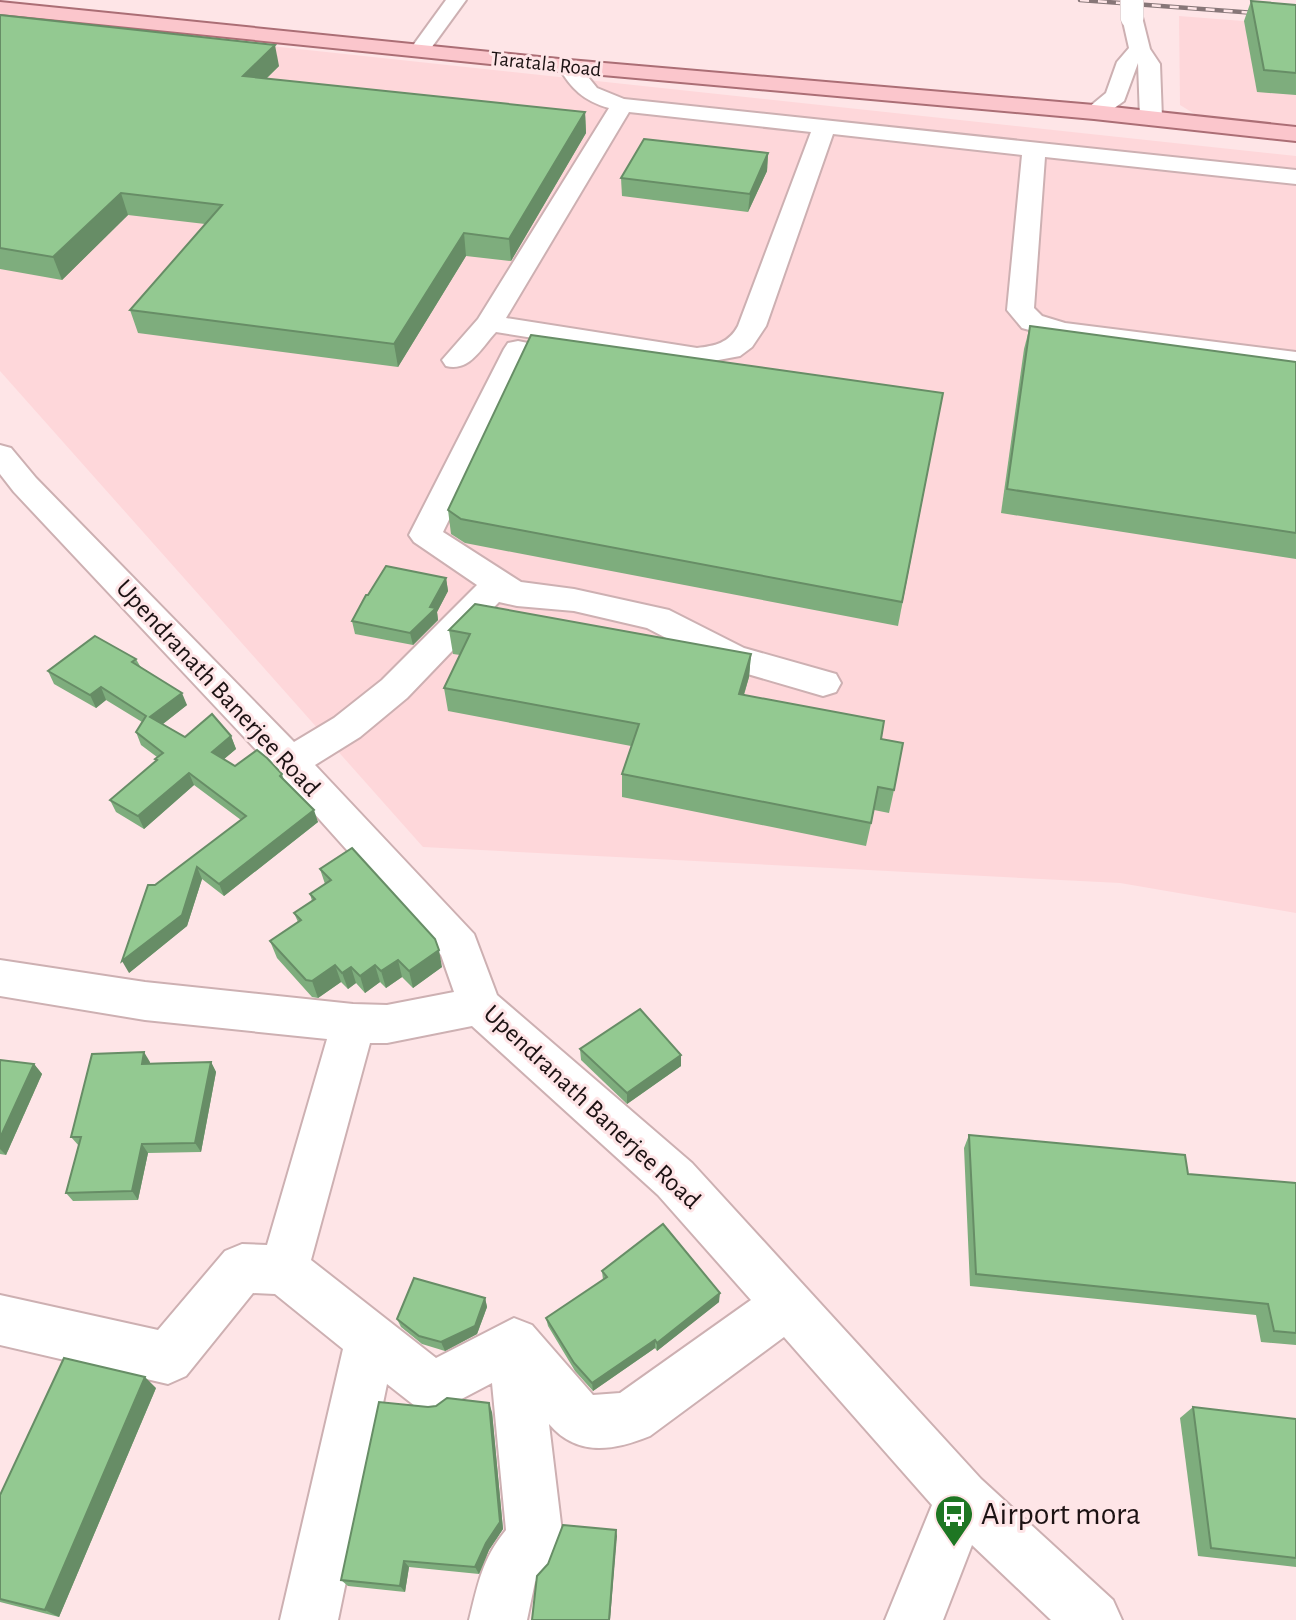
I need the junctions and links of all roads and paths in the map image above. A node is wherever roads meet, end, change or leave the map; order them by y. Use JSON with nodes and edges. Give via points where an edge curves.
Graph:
{"nodes":[{"id":1,"x":456,"y":0,"type":"edge"},
{"id":2,"x":0,"y":8,"type":"edge"},
{"id":3,"x":1132,"y":9,"type":"edge"},
{"id":4,"x":1140,"y":49,"type":"junction"},
{"id":5,"x":418,"y":51,"type":"junction"},
{"id":6,"x":569,"y":66,"type":"junction"},
{"id":7,"x":622,"y":105,"type":"junction"},
{"id":8,"x":1094,"y":112,"type":"junction"},
{"id":9,"x":1151,"y":118,"type":"junction"},
{"id":10,"x":824,"y":127,"type":"junction"},
{"id":11,"x":1296,"y":134,"type":"edge"},
{"id":12,"x":1034,"y":149,"type":"junction"},
{"id":13,"x":1296,"y":177,"type":"edge"},
{"id":14,"x":489,"y":323,"type":"junction"},
{"id":15,"x":518,"y":349,"type":"dead end"},
{"id":16,"x":456,"y":360,"type":"dead end"},
{"id":17,"x":1296,"y":360,"type":"edge"},
{"id":18,"x":6,"y":473,"type":"edge"},
{"id":19,"x":517,"y":594,"type":"junction"},
{"id":20,"x":823,"y":683,"type":"dead end"},
{"id":21,"x":290,"y":762,"type":"junction"},
{"id":22,"x":0,"y":978,"type":"edge"},
{"id":23,"x":480,"y":1006,"type":"junction"},
{"id":24,"x":353,"y":1023,"type":"junction"},
{"id":25,"x":284,"y":1270,"type":"junction"},
{"id":26,"x":787,"y":1304,"type":"junction"},
{"id":27,"x":0,"y":1320,"type":"edge"},
{"id":28,"x":371,"y":1340,"type":"junction"},
{"id":29,"x":514,"y":1343,"type":"junction"},
{"id":30,"x":962,"y":1498,"type":"junction"},
{"id":31,"x":309,"y":1620,"type":"edge"},
{"id":32,"x":498,"y":1620,"type":"edge"},
{"id":33,"x":914,"y":1620,"type":"edge"},
{"id":34,"x":1093,"y":1620,"type":"edge"}],
"edges":[{"from":1,"to":5,"type":"street"},
{"from":2,"to":5,"type":"main road","name":"Taratala Road"},
{"from":3,"to":4,"type":"street"},
{"from":4,"to":8,"type":"street","via":[[1127,62],[1116,96]]},
{"from":4,"to":9,"type":"street","via":[[1149,64]]},
{"from":5,"to":6,"type":"main road","name":"Taratala Road"},
{"from":6,"to":7,"type":"street","via":[[580,88]]},
{"from":6,"to":8,"type":"main road","name":"Taratala Road"},
{"from":7,"to":10,"type":"street"},
{"from":7,"to":14,"type":"street"},
{"from":8,"to":9,"type":"main road","name":"Taratala Road"},
{"from":9,"to":11,"type":"main road","name":"Taratala Road"},
{"from":10,"to":12,"type":"street"},
{"from":10,"to":14,"type":"street","via":[[752,326],[746,340],[734,348],[697,356]]},
{"from":12,"to":13,"type":"street"},
{"from":12,"to":17,"type":"street","via":[[1020,310],[1032,322],[1062,331]]},
{"from":14,"to":16,"type":"street"},
{"from":15,"to":19,"type":"street","via":[[425,535]]},
{"from":18,"to":21,"type":"street","name":"Upendranath Banerjee Road"},
{"from":19,"to":20,"type":"street","via":[[574,600],[657,618],[732,657]]},
{"from":19,"to":21,"type":"street","via":[[488,592],[425,663],[376,706]]},
{"from":21,"to":23,"type":"street","name":"Upendranath Banerjee Road","via":[[459,946]]},
{"from":22,"to":24,"type":"street","via":[[145,1001]]},
{"from":23,"to":24,"type":"street","via":[[387,1024]]},
{"from":23,"to":26,"type":"street","name":"Upendranath Banerjee Road","via":[[675,1179]]},
{"from":24,"to":25,"type":"street"},
{"from":25,"to":27,"type":"street","via":[[242,1268],[168,1358]]},
{"from":25,"to":28,"type":"street"},
{"from":26,"to":29,"type":"street","via":[[631,1417],[605,1422],[580,1420]]},
{"from":26,"to":30,"type":"street","name":"Upendranath Banerjee Road"},
{"from":28,"to":29,"type":"street","via":[[433,1388]]},
{"from":28,"to":31,"type":"street"},
{"from":29,"to":32,"type":"street","via":[[534,1532],[510,1569]]},
{"from":30,"to":33,"type":"street"},
{"from":30,"to":34,"type":"street","name":"Upendranath Banerjee Road"}]}
